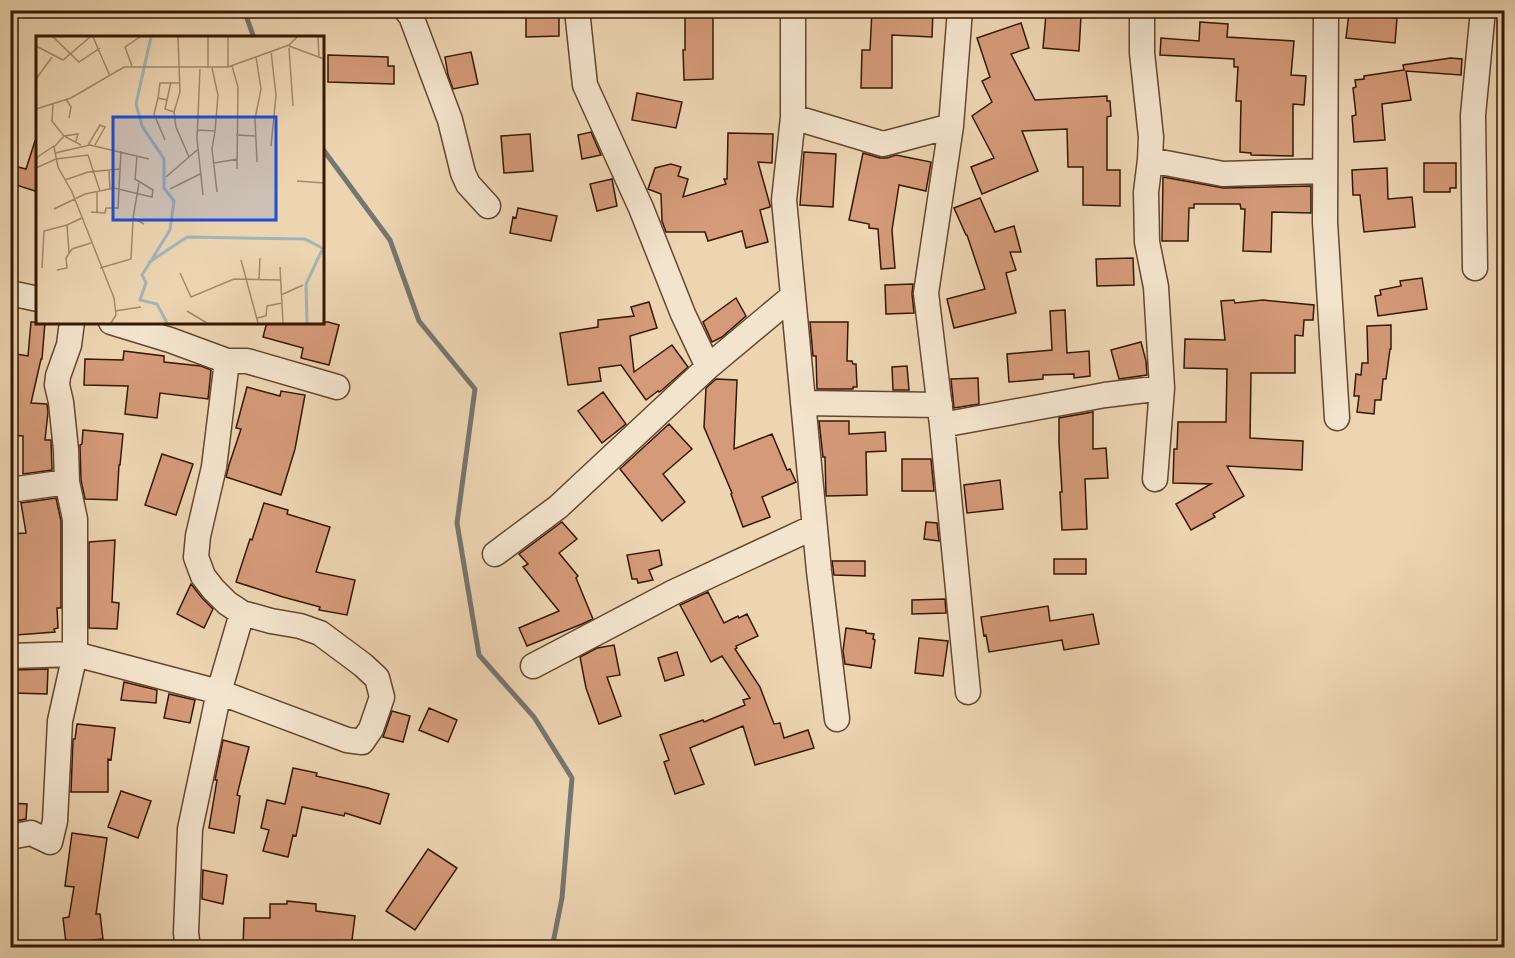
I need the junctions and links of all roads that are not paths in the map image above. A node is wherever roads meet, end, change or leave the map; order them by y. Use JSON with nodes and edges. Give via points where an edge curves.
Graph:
{"nodes":[{"id":1,"x":406,"y":10,"type":"edge"},
{"id":2,"x":577,"y":10,"type":"edge"},
{"id":3,"x":793,"y":10,"type":"edge"},
{"id":4,"x":960,"y":10,"type":"edge"},
{"id":5,"x":1142,"y":10,"type":"edge"},
{"id":6,"x":1326,"y":10,"type":"edge"},
{"id":7,"x":1484,"y":10,"type":"edge"},
{"id":8,"x":793,"y":117,"type":"junction"},
{"id":9,"x":951,"y":126,"type":"junction"},
{"id":10,"x":1150,"y":160,"type":"junction"},
{"id":11,"x":1324,"y":171,"type":"junction"},
{"id":12,"x":488,"y":206,"type":"dead end"},
{"id":13,"x":1475,"y":268,"type":"dead end"},
{"id":14,"x":10,"y":293,"type":"edge"},
{"id":15,"x":792,"y":296,"type":"junction"},
{"id":16,"x":36,"y":299,"type":"edge"},
{"id":17,"x":72,"y":324,"type":"edge"},
{"id":18,"x":118,"y":324,"type":"edge"},
{"id":19,"x":227,"y":361,"type":"junction"},
{"id":20,"x":708,"y":367,"type":"junction"},
{"id":21,"x":337,"y":387,"type":"dead end"},
{"id":22,"x":1162,"y":388,"type":"junction"},
{"id":23,"x":803,"y":404,"type":"junction"},
{"id":24,"x":941,"y":415,"type":"junction"},
{"id":25,"x":1337,"y":418,"type":"dead end"},
{"id":26,"x":1155,"y":479,"type":"dead end"},
{"id":27,"x":67,"y":482,"type":"junction"},
{"id":28,"x":10,"y":490,"type":"edge"},
{"id":29,"x":814,"y":527,"type":"junction"},
{"id":30,"x":495,"y":554,"type":"dead end"},
{"id":31,"x":242,"y":613,"type":"junction"},
{"id":32,"x":75,"y":654,"type":"junction"},
{"id":33,"x":10,"y":656,"type":"edge"},
{"id":34,"x":533,"y":666,"type":"dead end"},
{"id":35,"x":219,"y":692,"type":"junction"},
{"id":36,"x":968,"y":692,"type":"dead end"},
{"id":37,"x":837,"y":719,"type":"dead end"},
{"id":38,"x":10,"y":837,"type":"edge"},
{"id":39,"x":188,"y":948,"type":"edge"}],
"edges":[{"from":1,"to":12,"type":"street","via":[[450,120],[463,173]]},
{"from":2,"to":20,"type":"street","via":[[585,85]]},
{"from":3,"to":8,"type":"street"},
{"from":4,"to":9,"type":"street"},
{"from":5,"to":10,"type":"street"},
{"from":6,"to":11,"type":"street"},
{"from":7,"to":13,"type":"street","via":[[1473,115]]},
{"from":8,"to":9,"type":"street","via":[[883,144]]},
{"from":8,"to":15,"type":"street","via":[[784,200]]},
{"from":9,"to":24,"type":"street","via":[[927,293]]},
{"from":10,"to":11,"type":"street","via":[[1223,174]]},
{"from":10,"to":22,"type":"street","via":[[1147,242],[1156,287]]},
{"from":11,"to":25,"type":"street"},
{"from":14,"to":16,"type":"street"},
{"from":15,"to":20,"type":"street"},
{"from":15,"to":23,"type":"street"},
{"from":17,"to":27,"type":"street","via":[[57,385],[62,402]]},
{"from":18,"to":19,"type":"street"},
{"from":19,"to":21,"type":"street","via":[[247,361]]},
{"from":19,"to":31,"type":"street","via":[[214,467],[196,557],[202,576]]},
{"from":20,"to":30,"type":"street","via":[[558,507]]},
{"from":22,"to":24,"type":"street"},
{"from":22,"to":26,"type":"street"},
{"from":23,"to":24,"type":"street"},
{"from":23,"to":29,"type":"street"},
{"from":24,"to":36,"type":"street"},
{"from":27,"to":28,"type":"street"},
{"from":27,"to":32,"type":"street","via":[[75,519]]},
{"from":29,"to":34,"type":"street","via":[[674,592]]},
{"from":29,"to":37,"type":"street"},
{"from":31,"to":35,"type":"street"},
{"from":31,"to":35,"type":"street","via":[[320,633],[377,678],[382,697],[362,742],[347,740]]},
{"from":32,"to":33,"type":"street"},
{"from":32,"to":35,"type":"street"},
{"from":32,"to":38,"type":"street","via":[[60,722],[51,842],[31,833]]},
{"from":35,"to":39,"type":"street","via":[[190,829]]}]}
